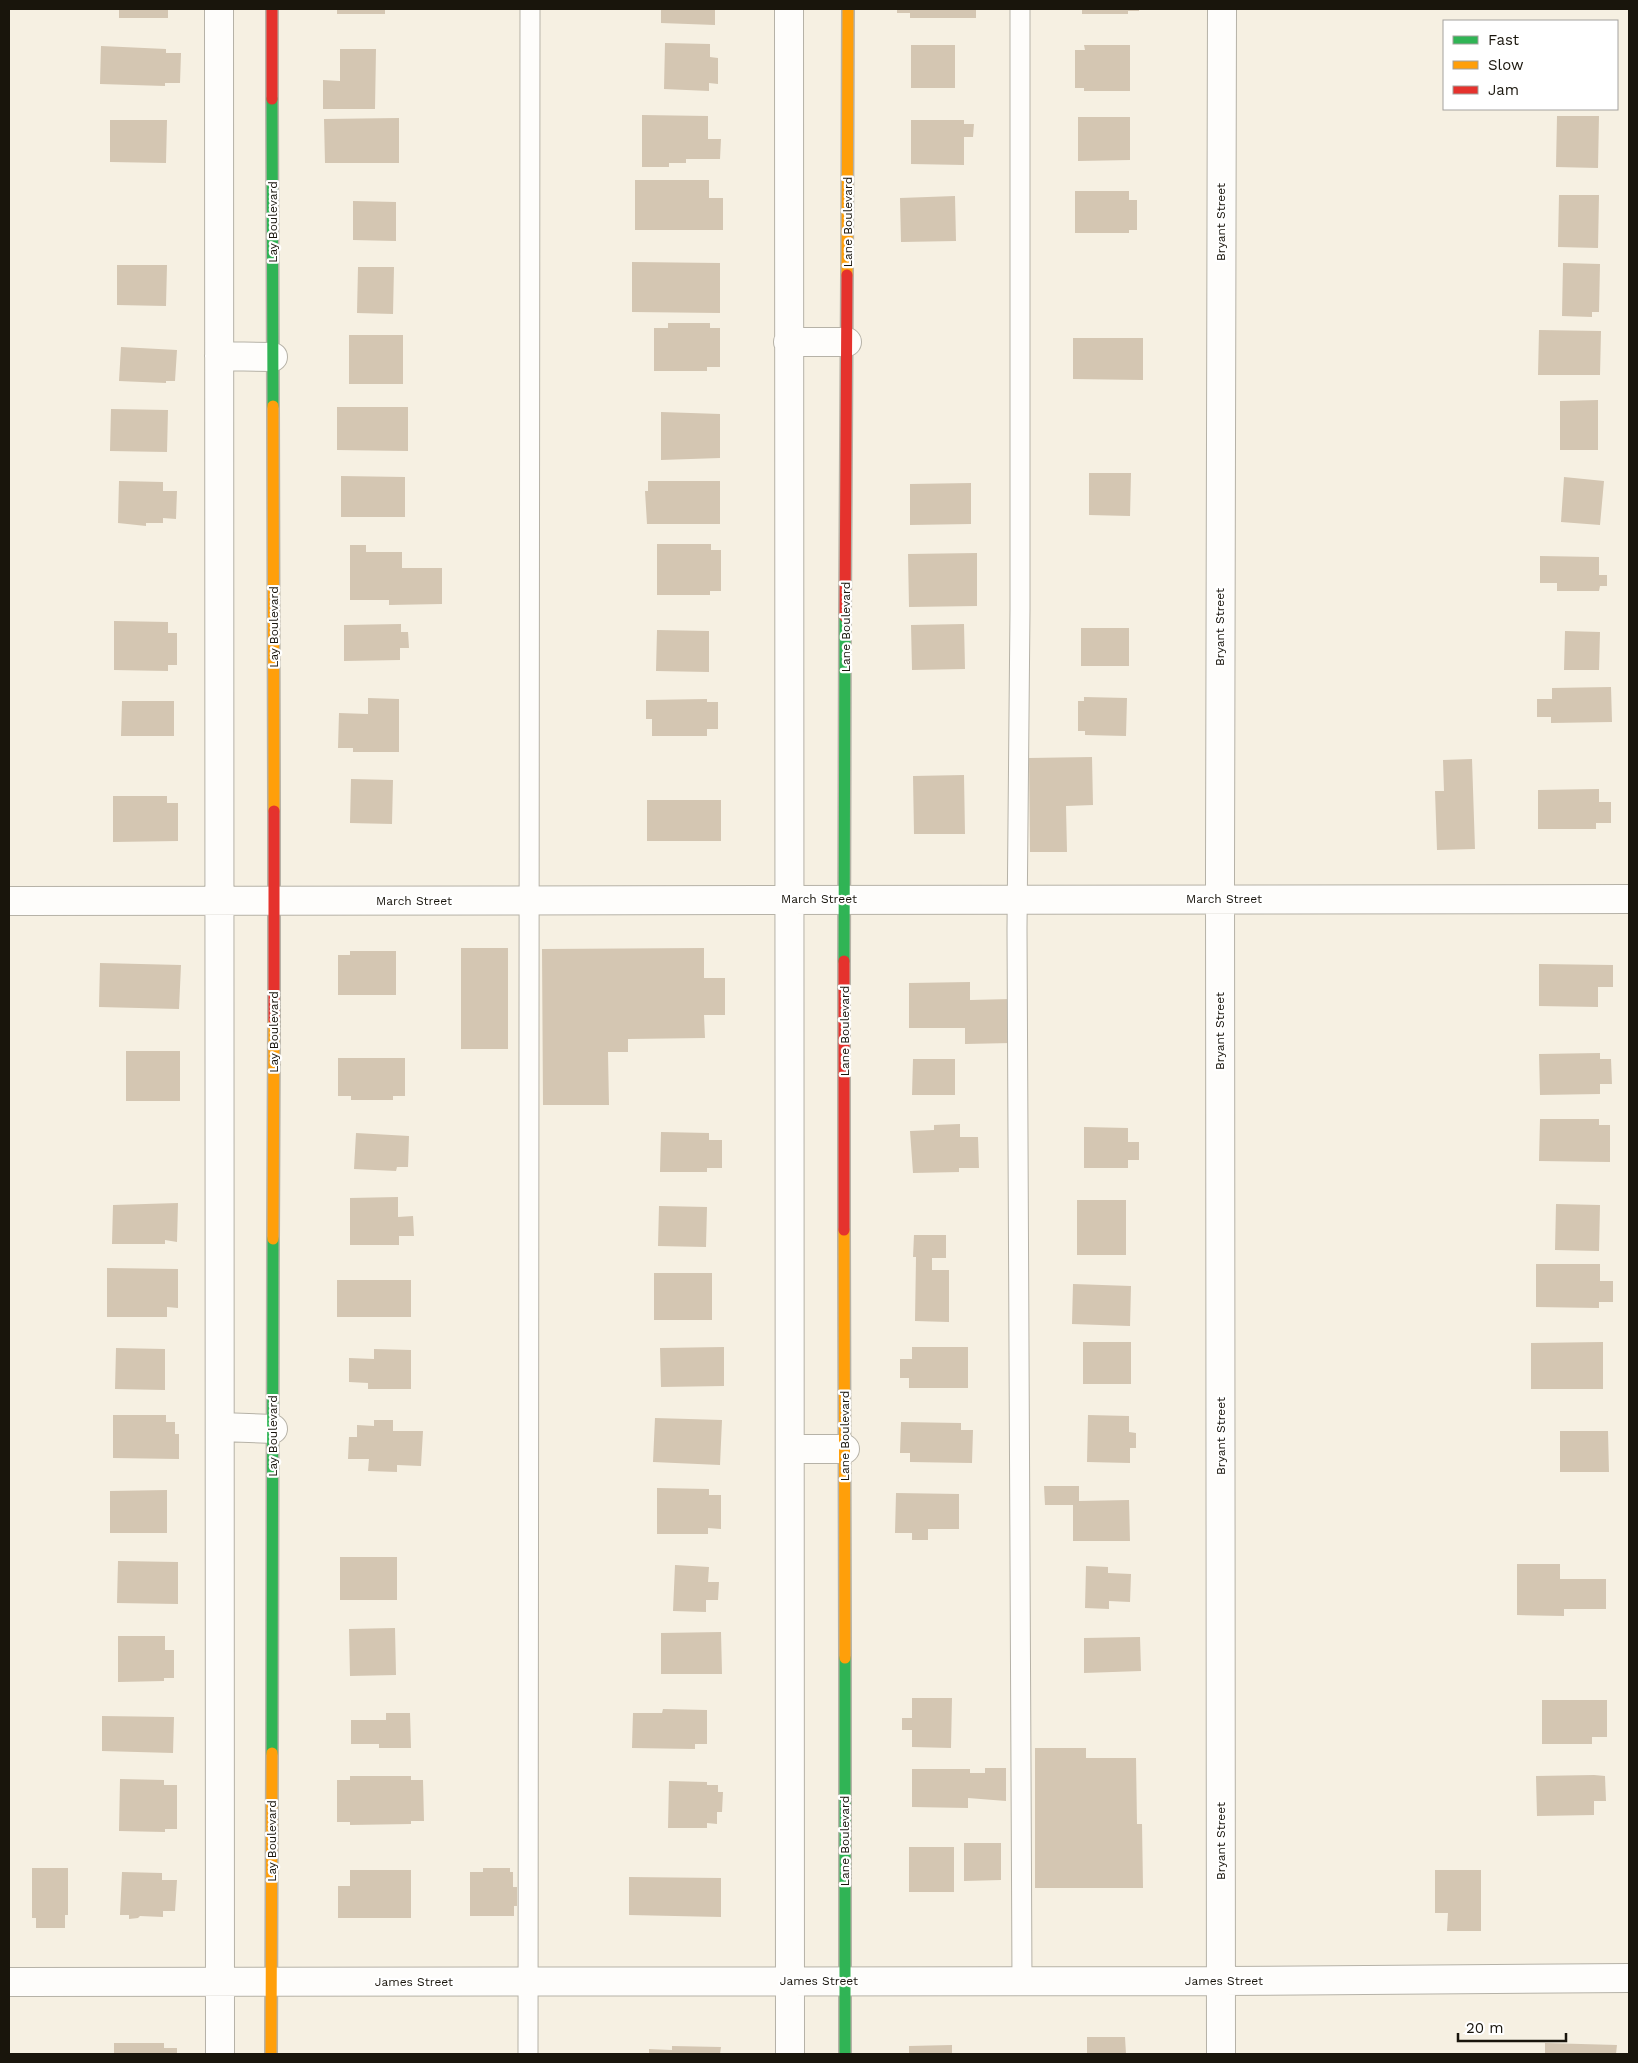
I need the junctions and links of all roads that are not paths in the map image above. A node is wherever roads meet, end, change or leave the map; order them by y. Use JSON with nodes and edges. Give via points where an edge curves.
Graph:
{"nodes":[{"id":1,"x":218,"y":9,"type":"edge"},
{"id":2,"x":272,"y":9,"type":"edge"},
{"id":3,"x":530,"y":9,"type":"edge"},
{"id":4,"x":789,"y":9,"type":"edge"},
{"id":5,"x":848,"y":9,"type":"edge"},
{"id":6,"x":1020,"y":9,"type":"edge"},
{"id":7,"x":1222,"y":9,"type":"edge"},
{"id":8,"x":788,"y":342,"type":"junction"},
{"id":9,"x":847,"y":342,"type":"junction"},
{"id":10,"x":219,"y":356,"type":"junction"},
{"id":11,"x":273,"y":357,"type":"junction"},
{"id":12,"x":789,"y":898,"type":"junction"},
{"id":13,"x":844,"y":899,"type":"junction"},
{"id":14,"x":1629,"y":899,"type":"edge"},
{"id":15,"x":220,"y":900,"type":"junction"},
{"id":16,"x":1017,"y":900,"type":"junction"},
{"id":17,"x":1220,"y":900,"type":"junction"},
{"id":18,"x":9,"y":901,"type":"edge"},
{"id":19,"x":531,"y":901,"type":"junction"},
{"id":20,"x":274,"y":902,"type":"junction"},
{"id":21,"x":220,"y":1428,"type":"junction"},
{"id":22,"x":273,"y":1429,"type":"junction"},
{"id":23,"x":790,"y":1449,"type":"junction"},
{"id":24,"x":845,"y":1449,"type":"junction"},
{"id":25,"x":1629,"y":1978,"type":"edge"},
{"id":26,"x":791,"y":1980,"type":"junction"},
{"id":27,"x":221,"y":1981,"type":"junction"},
{"id":28,"x":272,"y":1981,"type":"junction"},
{"id":29,"x":845,"y":1981,"type":"junction"},
{"id":30,"x":1022,"y":1981,"type":"junction"},
{"id":31,"x":1222,"y":1981,"type":"junction"},
{"id":32,"x":9,"y":1982,"type":"edge"},
{"id":33,"x":528,"y":1982,"type":"junction"},
{"id":34,"x":220,"y":2054,"type":"edge"},
{"id":35,"x":271,"y":2054,"type":"edge"},
{"id":36,"x":528,"y":2054,"type":"edge"},
{"id":37,"x":790,"y":2054,"type":"edge"},
{"id":38,"x":845,"y":2054,"type":"edge"},
{"id":39,"x":1221,"y":2054,"type":"edge"}],
"edges":[{"from":1,"to":10,"type":"street"},
{"from":2,"to":11,"type":"street","name":"Lay Boulevard"},
{"from":3,"to":19,"type":"lane"},
{"from":4,"to":8,"type":"street"},
{"from":5,"to":9,"type":"street","name":"Lane Boulevard"},
{"from":6,"to":16,"type":"lane"},
{"from":7,"to":17,"type":"street","name":"Bryant Street"},
{"from":8,"to":9,"type":"street"},
{"from":8,"to":12,"type":"street"},
{"from":9,"to":13,"type":"street","name":"Lane Boulevard"},
{"from":10,"to":11,"type":"street"},
{"from":10,"to":15,"type":"street"},
{"from":11,"to":20,"type":"street","name":"Lay Boulevard"},
{"from":12,"to":13,"type":"street","name":"March Street"},
{"from":12,"to":19,"type":"street","name":"March Street"},
{"from":12,"to":23,"type":"street"},
{"from":13,"to":16,"type":"street","name":"March Street"},
{"from":13,"to":24,"type":"street","name":"Lane Boulevard"},
{"from":14,"to":17,"type":"street","name":"March Street"},
{"from":15,"to":18,"type":"street","name":"March Street"},
{"from":15,"to":20,"type":"street","name":"March Street"},
{"from":15,"to":21,"type":"street"},
{"from":16,"to":17,"type":"street","name":"March Street"},
{"from":16,"to":30,"type":"lane"},
{"from":17,"to":31,"type":"street","name":"Bryant Street"},
{"from":19,"to":20,"type":"street","name":"March Street"},
{"from":19,"to":33,"type":"lane"},
{"from":20,"to":22,"type":"street","name":"Lay Boulevard"},
{"from":21,"to":22,"type":"street"},
{"from":21,"to":27,"type":"street"},
{"from":22,"to":28,"type":"street","name":"Lay Boulevard"},
{"from":23,"to":24,"type":"street"},
{"from":23,"to":26,"type":"street"},
{"from":24,"to":29,"type":"street","name":"Lane Boulevard"},
{"from":25,"to":31,"type":"street","name":"James Street"},
{"from":26,"to":29,"type":"street","name":"James Street"},
{"from":26,"to":33,"type":"street","name":"James Street"},
{"from":26,"to":37,"type":"street"},
{"from":27,"to":28,"type":"street","name":"James Street"},
{"from":27,"to":32,"type":"street","name":"James Street"},
{"from":27,"to":34,"type":"street"},
{"from":28,"to":33,"type":"street","name":"James Street"},
{"from":28,"to":35,"type":"street","name":"Lay Boulevard"},
{"from":29,"to":30,"type":"street","name":"James Street"},
{"from":29,"to":38,"type":"street","name":"Lane Boulevard"},
{"from":30,"to":31,"type":"street","name":"James Street"},
{"from":31,"to":39,"type":"street","name":"Bryant Street"},
{"from":33,"to":36,"type":"lane"}]}
